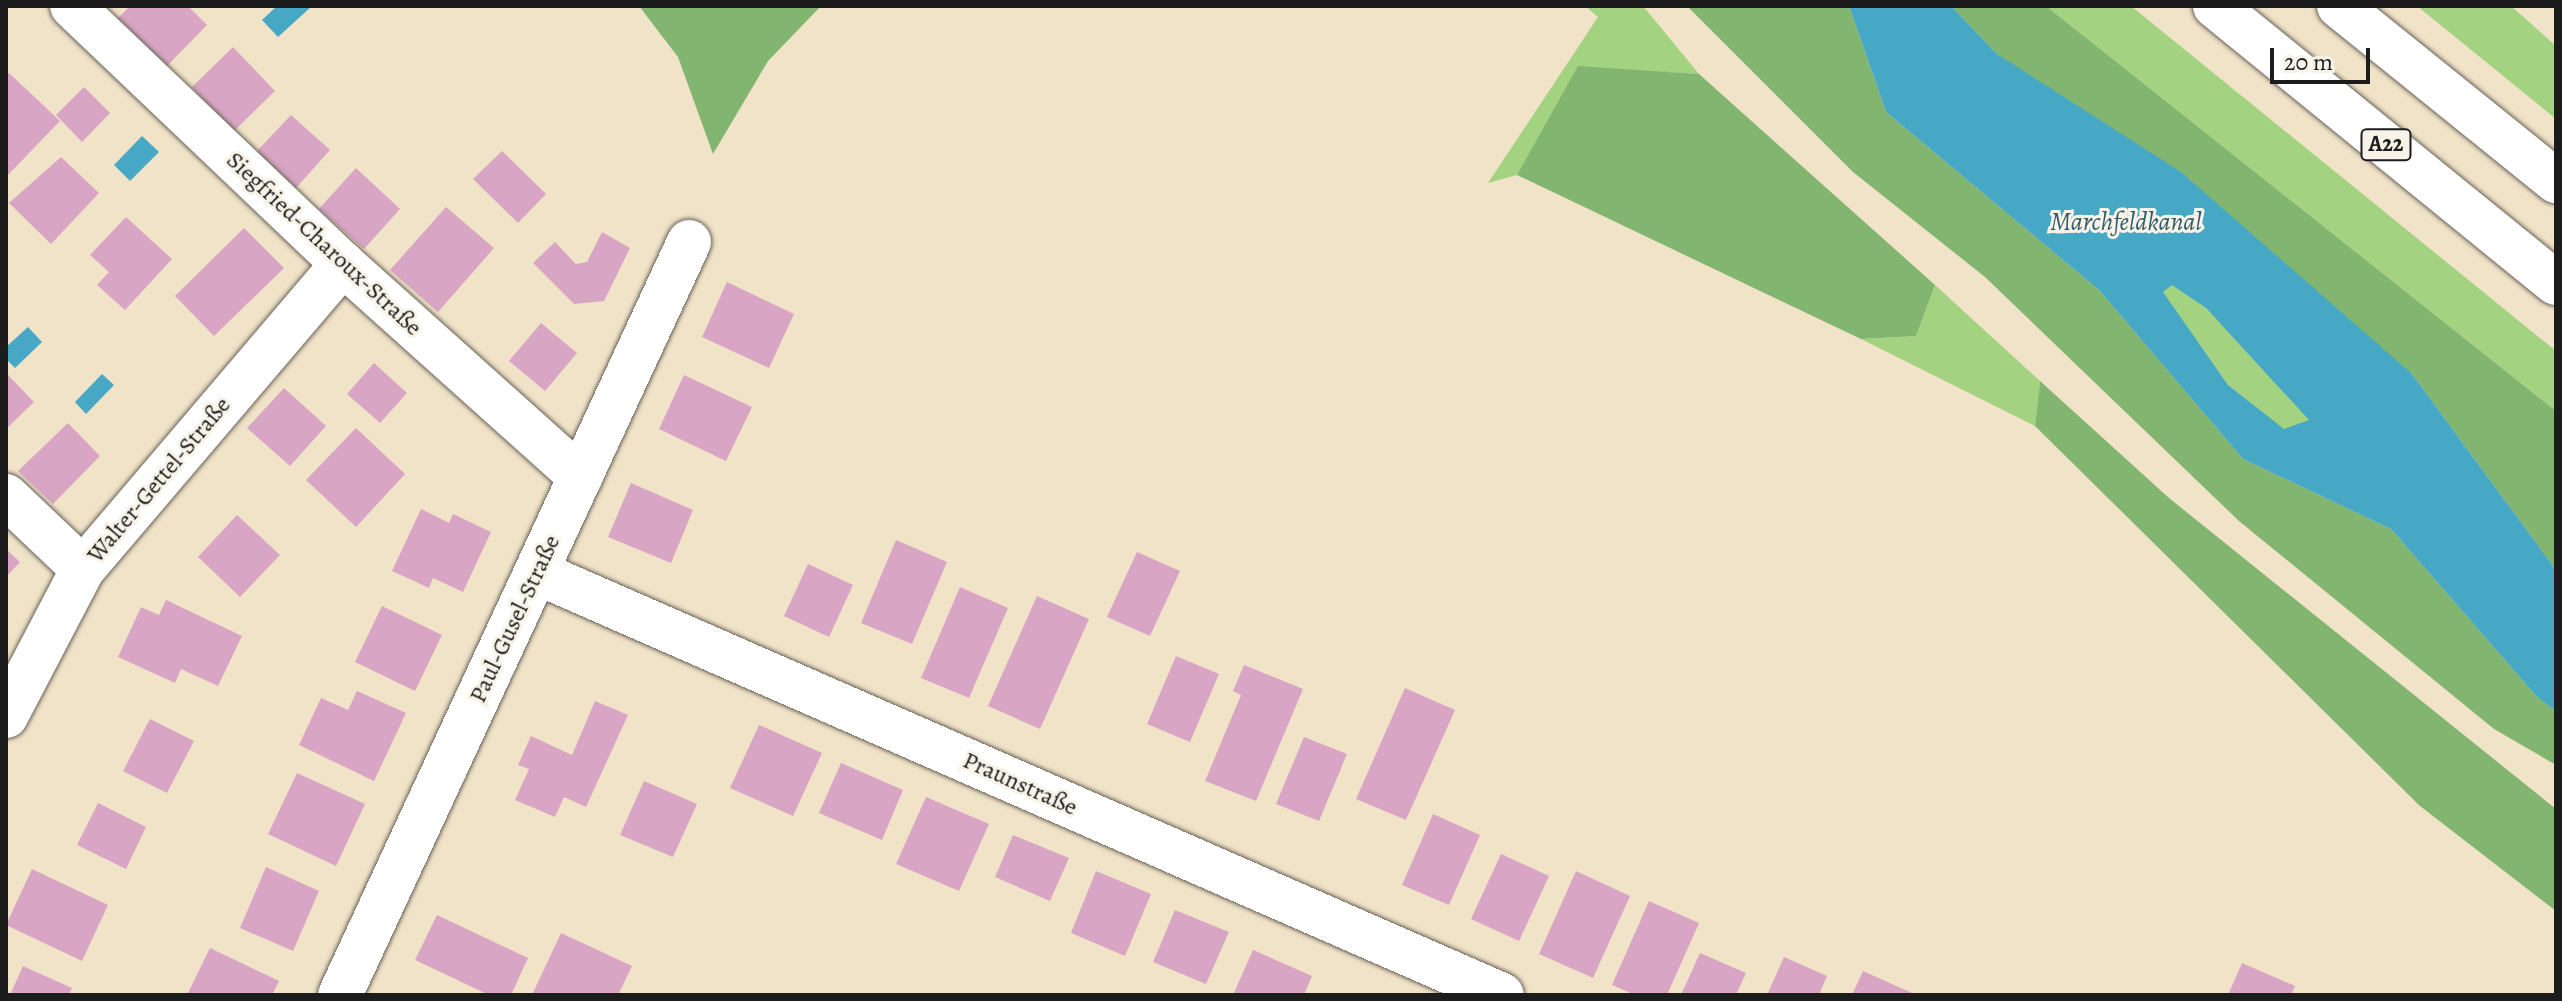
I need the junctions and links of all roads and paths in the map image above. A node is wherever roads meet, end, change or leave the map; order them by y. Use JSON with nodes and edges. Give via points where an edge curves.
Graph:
{"nodes":[{"id":1,"x":72,"y":6,"type":"edge"},
{"id":2,"x":2215,"y":6,"type":"edge"},
{"id":3,"x":2339,"y":6,"type":"edge"},
{"id":4,"x":2556,"y":181,"type":"edge"},
{"id":5,"x":689,"y":242,"type":"dead end"},
{"id":6,"x":343,"y":264,"type":"junction"},
{"id":7,"x":2556,"y":283,"type":"edge"},
{"id":8,"x":580,"y":477,"type":"junction"},
{"id":9,"x":6,"y":496,"type":"edge"},
{"id":10,"x":83,"y":569,"type":"junction"},
{"id":11,"x":538,"y":573,"type":"junction"},
{"id":12,"x":6,"y":716,"type":"edge"},
{"id":13,"x":351,"y":991,"type":"edge"},
{"id":14,"x":1502,"y":995,"type":"edge"}],
"edges":[{"from":1,"to":6,"type":"main road","name":"Siegfried-Charoux-Straße"},
{"from":2,"to":7,"type":"main road","number":"A22"},
{"from":3,"to":4,"type":"main road"},
{"from":5,"to":8,"type":"main road","name":"Paul-Gusel-Straße"},
{"from":6,"to":8,"type":"main road","name":"Siegfried-Charoux-Straße"},
{"from":6,"to":10,"type":"main road","name":"Walter-Gettel-Straße"},
{"from":8,"to":11,"type":"main road","name":"Paul-Gusel-Straße"},
{"from":9,"to":10,"type":"main road"},
{"from":10,"to":12,"type":"main road","name":"Walter-Gettel-Straße"},
{"from":11,"to":13,"type":"main road","name":"Paul-Gusel-Straße"},
{"from":11,"to":14,"type":"main road","name":"Praunstraße"}]}
